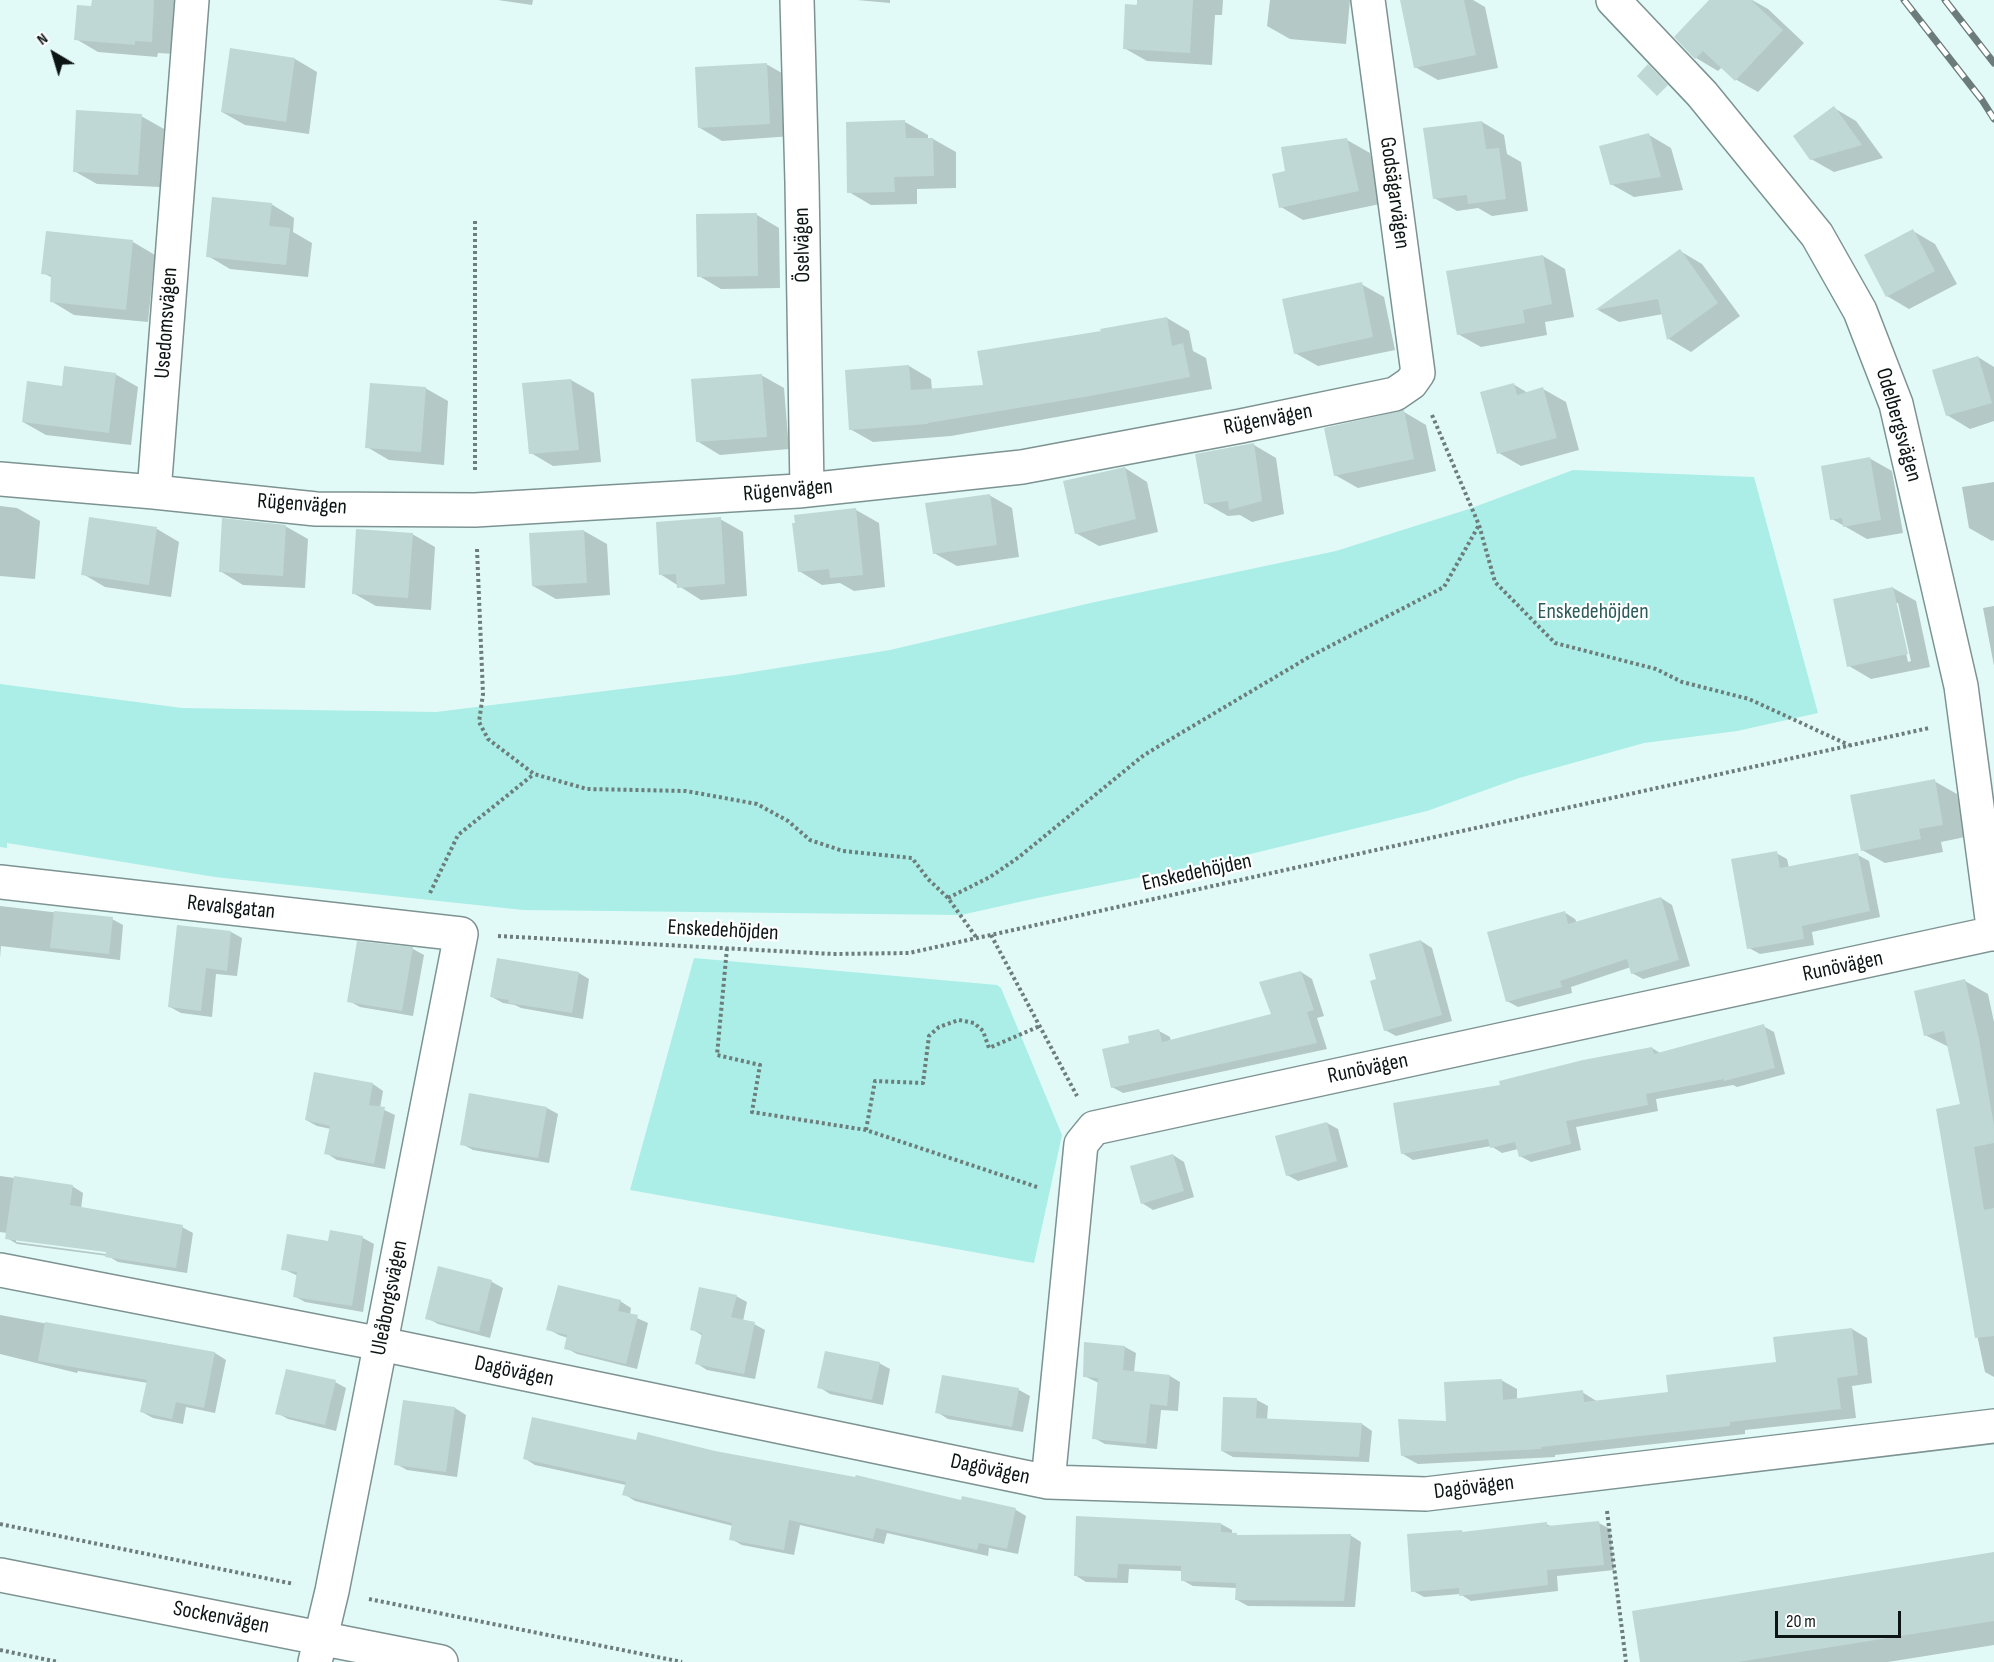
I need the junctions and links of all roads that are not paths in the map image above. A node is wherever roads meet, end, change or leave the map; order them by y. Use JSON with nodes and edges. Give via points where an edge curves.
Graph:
{"nodes":[{"id":1,"x":192,"y":0,"type":"edge"},
{"id":2,"x":797,"y":0,"type":"edge"},
{"id":3,"x":1368,"y":0,"type":"edge"},
{"id":4,"x":1613,"y":0,"type":"edge"},
{"id":5,"x":1411,"y":383,"type":"joint"},
{"id":6,"x":0,"y":479,"type":"edge"},
{"id":7,"x":807,"y":490,"type":"junction"},
{"id":8,"x":154,"y":492,"type":"junction"},
{"id":9,"x":0,"y":882,"type":"edge"},
{"id":10,"x":1994,"y":933,"type":"edge"},
{"id":11,"x":461,"y":934,"type":"joint"},
{"id":12,"x":0,"y":1270,"type":"edge"},
{"id":13,"x":381,"y":1344,"type":"junction"},
{"id":14,"x":1994,"y":1426,"type":"edge"},
{"id":15,"x":1048,"y":1482,"type":"junction"},
{"id":16,"x":0,"y":1575,"type":"edge"},
{"id":17,"x":318,"y":1650,"type":"edge"},
{"id":18,"x":441,"y":1662,"type":"edge"}],
"edges":[{"from":1,"to":8,"type":"street","name":"Usedomsvägen"},
{"from":2,"to":7,"type":"street","name":"Öselvägen"},
{"from":3,"to":5,"type":"street","name":"Godsägarvägen","via":[[1418,373]]},
{"from":4,"to":10,"type":"street","name":"Odelbergsvägen","via":[[1702,94],[1817,235],[1860,311],[1896,404],[1961,686]]},
{"from":5,"to":7,"type":"street","name":"Rügenvägen","via":[[1395,394],[1023,467]]},
{"from":6,"to":8,"type":"street"},
{"from":7,"to":8,"type":"street","name":"Rügenvägen","via":[[475,510],[316,509]]},
{"from":9,"to":11,"type":"street","name":"Revalsgatan"},
{"from":10,"to":15,"type":"street","name":"Runövägen","via":[[1094,1128],[1081,1144]]},
{"from":11,"to":13,"type":"street","name":"Uleåborgsvägen"},
{"from":12,"to":13,"type":"street","name":"Dagövägen"},
{"from":13,"to":15,"type":"street","name":"Dagövägen"},
{"from":13,"to":17,"type":"street","name":"Uleåborgsvägen"},
{"from":14,"to":15,"type":"street","name":"Dagövägen","via":[[1426,1494]]},
{"from":16,"to":17,"type":"street","name":"Sockenvägen"},
{"from":17,"to":18,"type":"street","name":"Sockenvägen"}]}
